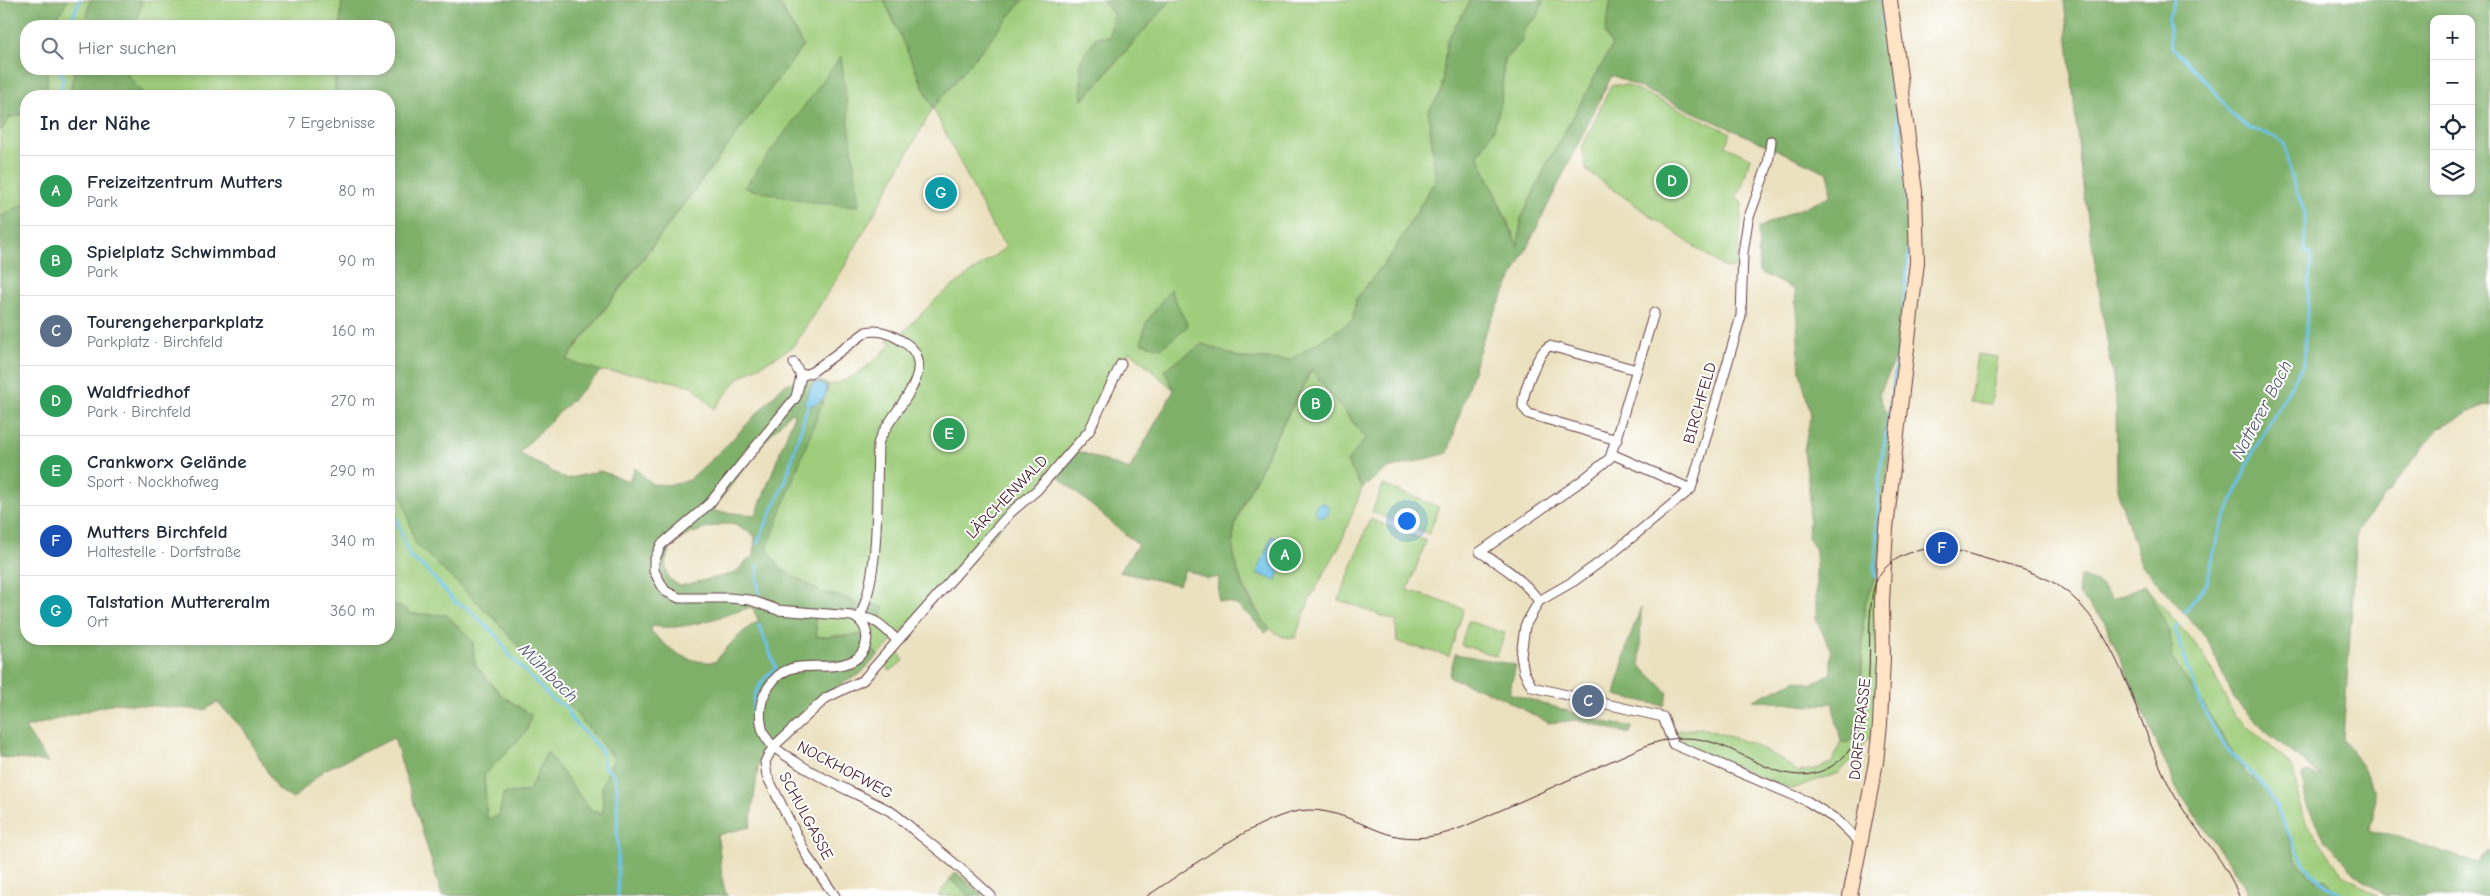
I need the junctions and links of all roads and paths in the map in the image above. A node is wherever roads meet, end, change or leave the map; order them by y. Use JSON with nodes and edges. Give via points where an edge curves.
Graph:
{"nodes":[{"id":1,"x":1890,"y":0,"type":"edge"},
{"id":2,"x":1772,"y":141,"type":"dead end"},
{"id":3,"x":1654,"y":313,"type":"dead end"},
{"id":4,"x":794,"y":363,"type":"dead end"},
{"id":5,"x":1121,"y":364,"type":"dead end"},
{"id":6,"x":1637,"y":370,"type":"junction"},
{"id":7,"x":801,"y":376,"type":"junction"},
{"id":8,"x":1617,"y":440,"type":"junction"},
{"id":9,"x":1612,"y":454,"type":"junction"},
{"id":10,"x":1691,"y":489,"type":"junction"},
{"id":11,"x":1539,"y":601,"type":"junction"},
{"id":12,"x":859,"y":618,"type":"junction"},
{"id":13,"x":897,"y":640,"type":"junction"},
{"id":14,"x":773,"y":747,"type":"junction"},
{"id":15,"x":1861,"y":843,"type":"junction"},
{"id":16,"x":835,"y":896,"type":"edge"},
{"id":17,"x":992,"y":896,"type":"edge"},
{"id":18,"x":1850,"y":896,"type":"edge"}],
"edges":[{"from":1,"to":15,"type":"main road","name":"DORFSTRASSE","via":[[1915,192],[1917,240],[1915,282],[1886,528],[1880,724]]},
{"from":2,"to":10,"type":"street","name":"BIRCHFELD","via":[[1768,164],[1748,220],[1743,253],[1741,316]]},
{"from":3,"to":6,"type":"street"},
{"from":4,"to":7,"type":"street"},
{"from":5,"to":13,"type":"street","name":"LÄRCHENWALD","via":[[1089,431],[1037,490],[1011,512]]},
{"from":6,"to":8,"type":"street"},
{"from":6,"to":8,"type":"street","via":[[1550,346],[1540,356],[1524,394],[1523,407],[1529,414]]},
{"from":7,"to":12,"type":"street","via":[[812,372],[866,332],[881,331],[908,345],[915,355],[918,370],[912,388],[878,444],[872,565],[866,603]]},
{"from":7,"to":12,"type":"street","via":[[792,403],[709,504],[660,545],[654,571],[665,591],[679,598],[750,600],[778,610]]},
{"from":8,"to":9,"type":"street"},
{"from":9,"to":10,"type":"street"},
{"from":9,"to":11,"type":"street","via":[[1604,465],[1480,552],[1514,574]]},
{"from":10,"to":11,"type":"street","via":[[1614,552]]},
{"from":11,"to":15,"type":"street","via":[[1525,626],[1521,656],[1524,672],[1532,687],[1663,717],[1673,744],[1807,801],[1837,820]]},
{"from":12,"to":13,"type":"street","via":[[877,622]]},
{"from":12,"to":14,"type":"street","name":"NOCKHOFWEG","via":[[867,638],[862,653],[855,660],[841,665],[794,668],[778,675],[770,684],[761,715],[765,737]]},
{"from":13,"to":14,"type":"street","name":"LÄRCHENWALD","via":[[863,680],[826,698]]},
{"from":14,"to":16,"type":"street","name":"SCHULGASSE","via":[[765,762],[767,776],[808,858]]},
{"from":14,"to":17,"type":"street","name":"NOCKHOFWEG","via":[[805,769],[892,812]]},
{"from":15,"to":18,"type":"main road","name":"DORFSTRASSE"}]}
